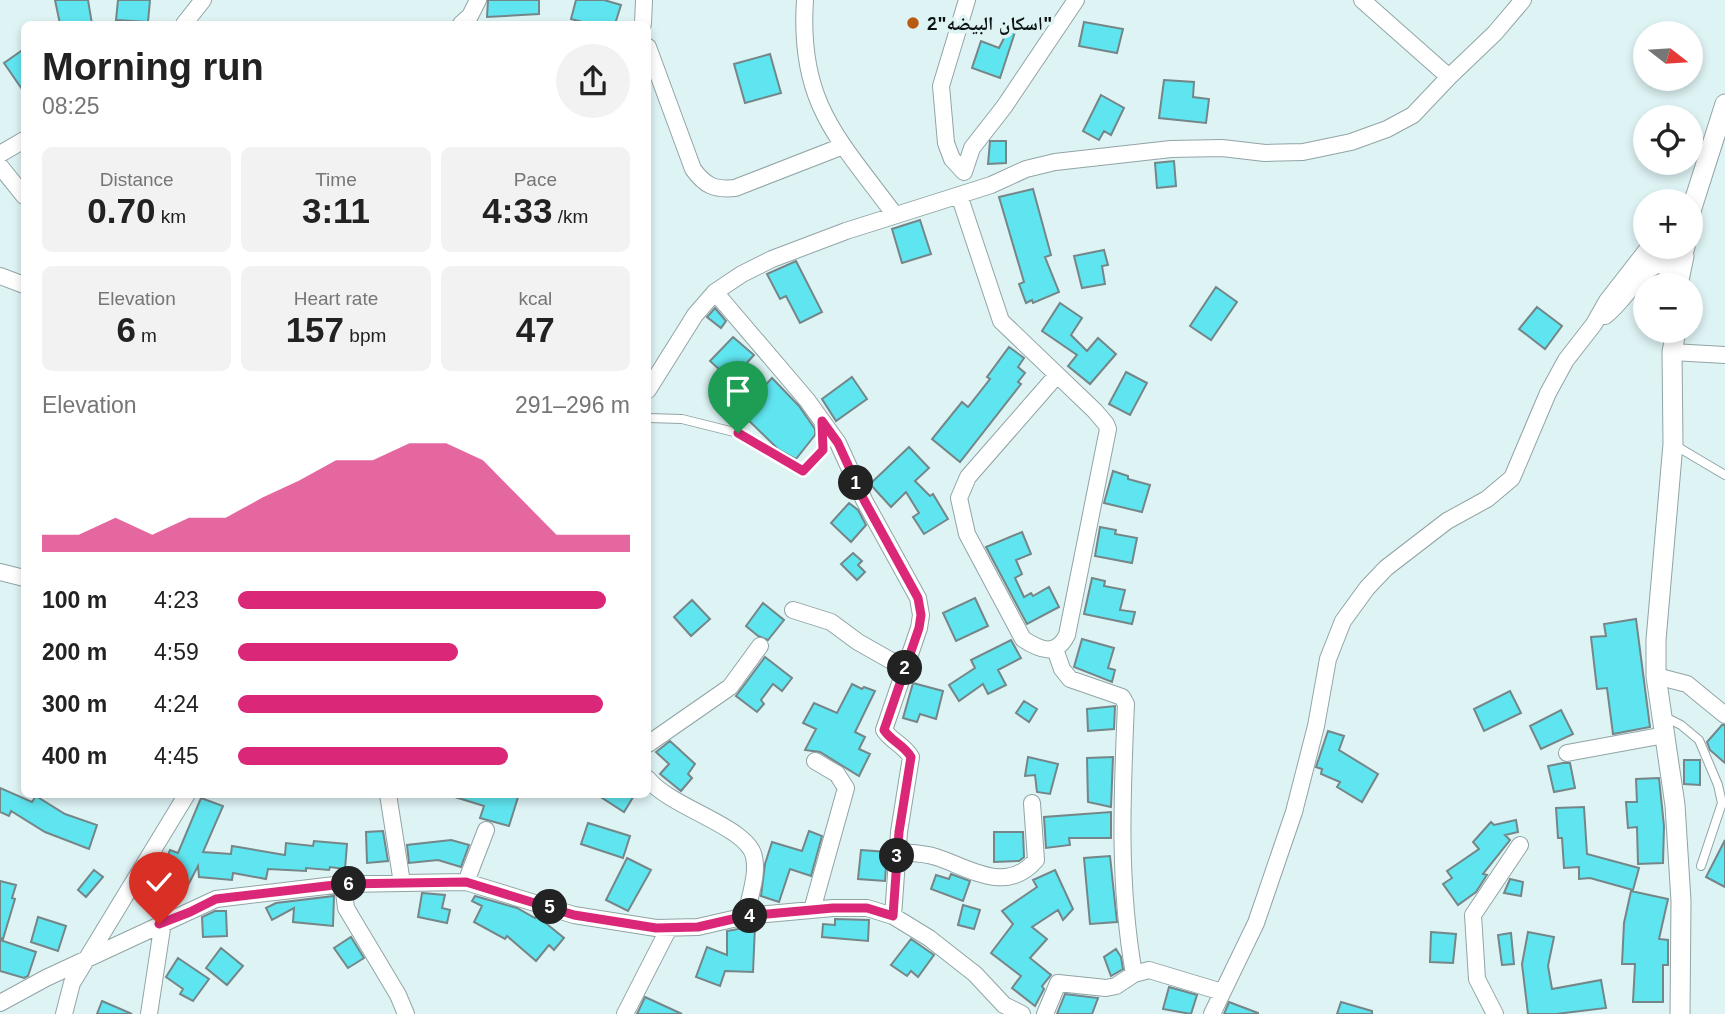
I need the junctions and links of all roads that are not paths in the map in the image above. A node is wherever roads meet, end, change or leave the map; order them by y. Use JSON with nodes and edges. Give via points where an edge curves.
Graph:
{"nodes":[{"id":1,"x":203,"y":0,"type":"edge"},
{"id":2,"x":478,"y":0,"type":"edge"},
{"id":3,"x":644,"y":0,"type":"edge"},
{"id":4,"x":804,"y":0,"type":"edge"},
{"id":5,"x":967,"y":0,"type":"edge"},
{"id":6,"x":1076,"y":0,"type":"edge"},
{"id":7,"x":1362,"y":0,"type":"edge"},
{"id":8,"x":1523,"y":0,"type":"edge"},
{"id":9,"x":186,"y":21,"type":"edge"},
{"id":10,"x":464,"y":21,"type":"edge"},
{"id":11,"x":643,"y":21,"type":"edge"},
{"id":12,"x":651,"y":55,"type":"edge"},
{"id":13,"x":1449,"y":77,"type":"junction"},
{"id":14,"x":1725,"y":104,"type":"edge"},
{"id":15,"x":1718,"y":134,"type":"edge"},
{"id":16,"x":21,"y":142,"type":"edge"},
{"id":17,"x":842,"y":146,"type":"junction"},
{"id":18,"x":0,"y":154,"type":"edge"},
{"id":19,"x":0,"y":166,"type":"edge"},
{"id":20,"x":1686,"y":189,"type":"edge"},
{"id":21,"x":1699,"y":189,"type":"edge"},
{"id":22,"x":21,"y":193,"type":"edge"},
{"id":23,"x":959,"y":195,"type":"junction"},
{"id":24,"x":895,"y":215,"type":"junction"},
{"id":25,"x":1679,"y":259,"type":"edge"},
{"id":26,"x":1657,"y":262,"type":"edge"},
{"id":27,"x":0,"y":276,"type":"edge"},
{"id":28,"x":21,"y":284,"type":"edge"},
{"id":29,"x":715,"y":292,"type":"junction"},
{"id":30,"x":1670,"y":343,"type":"edge"},
{"id":31,"x":1674,"y":343,"type":"edge"},
{"id":32,"x":1672,"y":352,"type":"junction"},
{"id":33,"x":1725,"y":355,"type":"edge"},
{"id":34,"x":1058,"y":375,"type":"junction"},
{"id":35,"x":651,"y":385,"type":"edge"},
{"id":36,"x":651,"y":418,"type":"edge"},
{"id":37,"x":822,"y":421,"type":"junction"},
{"id":38,"x":1673,"y":444,"type":"junction"},
{"id":39,"x":1725,"y":475,"type":"edge"},
{"id":40,"x":0,"y":572,"type":"edge"},
{"id":41,"x":21,"y":577,"type":"edge"},
{"id":42,"x":793,"y":610,"type":"dead end"},
{"id":43,"x":760,"y":646,"type":"dead end"},
{"id":44,"x":1055,"y":649,"type":"junction"},
{"id":45,"x":904,"y":668,"type":"junction"},
{"id":46,"x":1656,"y":676,"type":"junction"},
{"id":47,"x":1725,"y":715,"type":"edge"},
{"id":48,"x":1664,"y":725,"type":"junction"},
{"id":49,"x":651,"y":742,"type":"edge"},
{"id":50,"x":1567,"y":753,"type":"dead end"},
{"id":51,"x":815,"y":761,"type":"dead end"},
{"id":52,"x":651,"y":783,"type":"edge"},
{"id":53,"x":185,"y":798,"type":"edge"},
{"id":54,"x":389,"y":798,"type":"edge"},
{"id":55,"x":1032,"y":803,"type":"dead end"},
{"id":56,"x":486,"y":830,"type":"dead end"},
{"id":57,"x":1520,"y":845,"type":"dead end"},
{"id":58,"x":898,"y":852,"type":"junction"},
{"id":59,"x":1700,"y":866,"type":"dead end"},
{"id":60,"x":466,"y":882,"type":"junction"},
{"id":61,"x":402,"y":883,"type":"junction"},
{"id":62,"x":343,"y":884,"type":"junction"},
{"id":63,"x":812,"y":910,"type":"junction"},
{"id":64,"x":746,"y":916,"type":"junction"},
{"id":65,"x":893,"y":916,"type":"junction"},
{"id":66,"x":163,"y":922,"type":"junction"},
{"id":67,"x":669,"y":928,"type":"junction"},
{"id":68,"x":86,"y":960,"type":"junction"},
{"id":69,"x":1133,"y":974,"type":"junction"},
{"id":70,"x":1222,"y":992,"type":"junction"},
{"id":71,"x":0,"y":1003,"type":"edge"},
{"id":72,"x":64,"y":1014,"type":"edge"},
{"id":73,"x":149,"y":1014,"type":"edge"},
{"id":74,"x":405,"y":1014,"type":"edge"},
{"id":75,"x":625,"y":1014,"type":"edge"},
{"id":76,"x":1022,"y":1014,"type":"edge"},
{"id":77,"x":1045,"y":1014,"type":"edge"},
{"id":78,"x":1212,"y":1014,"type":"edge"},
{"id":79,"x":1495,"y":1014,"type":"edge"},
{"id":80,"x":1679,"y":1014,"type":"edge"}],
"edges":[{"from":1,"to":9,"type":"street"},
{"from":2,"to":10,"type":"street"},
{"from":3,"to":11,"type":"street"},
{"from":4,"to":17,"type":"street","via":[[804,56],[811,83]]},
{"from":5,"to":6,"type":"street","via":[[941,86],[946,143],[964,172],[972,148]]},
{"from":7,"to":13,"type":"street"},
{"from":8,"to":13,"type":"street"},
{"from":12,"to":17,"type":"street","via":[[693,169],[710,187],[735,188]]},
{"from":13,"to":23,"type":"street","via":[[1413,116],[1351,142],[1303,152],[1189,148],[1106,155],[1026,169]]},
{"from":14,"to":15,"type":"street"},
{"from":15,"to":20,"type":"street"},
{"from":15,"to":21,"type":"street"},
{"from":16,"to":18,"type":"street"},
{"from":17,"to":24,"type":"street"},
{"from":19,"to":22,"type":"street"},
{"from":23,"to":24,"type":"street"},
{"from":23,"to":34,"type":"street","via":[[1002,321]]},
{"from":24,"to":29,"type":"street","via":[[772,259]]},
{"from":25,"to":26,"type":"street","via":[[1676,264]]},
{"from":26,"to":70,"type":"street","via":[[1616,308],[1594,324],[1566,360],[1512,478],[1386,568],[1343,621],[1328,659],[1294,812],[1256,923]]},
{"from":27,"to":28,"type":"street"},
{"from":29,"to":35,"type":"street","via":[[681,335]]},
{"from":29,"to":37,"type":"street"},
{"from":30,"to":32,"type":"street"},
{"from":31,"to":32,"type":"street"},
{"from":32,"to":33,"type":"street"},
{"from":32,"to":38,"type":"street"},
{"from":34,"to":44,"type":"street","via":[[1106,424],[1108,435],[1067,635]]},
{"from":34,"to":44,"type":"street","via":[[968,477],[959,498],[967,534],[1023,639],[1043,649]]},
{"from":36,"to":37,"type":"lane","via":[[682,419],[738,433],[803,471],[823,450]]},
{"from":37,"to":45,"type":"street","via":[[838,443],[918,598],[919,628]]},
{"from":38,"to":39,"type":"lane"},
{"from":38,"to":46,"type":"street"},
{"from":40,"to":41,"type":"street"},
{"from":42,"to":45,"type":"street","via":[[831,622]]},
{"from":43,"to":49,"type":"street","via":[[730,687]]},
{"from":44,"to":69,"type":"street","via":[[1070,679],[1122,697],[1126,704],[1121,836],[1125,923]]},
{"from":45,"to":58,"type":"street","via":[[884,730],[911,757]]},
{"from":46,"to":47,"type":"street","via":[[1688,684]]},
{"from":46,"to":48,"type":"street"},
{"from":48,"to":50,"type":"street"},
{"from":48,"to":59,"type":"lane","via":[[1681,725],[1699,740],[1718,785],[1722,803]]},
{"from":48,"to":80,"type":"street","via":[[1680,888]]},
{"from":51,"to":63,"type":"street","via":[[837,774],[846,788]]},
{"from":52,"to":64,"type":"street","via":[[748,843],[754,856],[754,876]]},
{"from":53,"to":68,"type":"street"},
{"from":54,"to":61,"type":"street"},
{"from":55,"to":58,"type":"street","via":[[1036,860],[1009,878],[971,871],[933,856]]},
{"from":56,"to":60,"type":"street"},
{"from":57,"to":79,"type":"street","via":[[1473,915],[1477,979]]},
{"from":58,"to":65,"type":"street"},
{"from":60,"to":61,"type":"street"},
{"from":60,"to":67,"type":"street","via":[[574,915]]},
{"from":61,"to":62,"type":"street"},
{"from":62,"to":66,"type":"street","via":[[216,899]]},
{"from":62,"to":74,"type":"street","via":[[346,908]]},
{"from":63,"to":64,"type":"street"},
{"from":63,"to":65,"type":"street","via":[[867,908]]},
{"from":64,"to":67,"type":"street"},
{"from":65,"to":76,"type":"street","via":[[929,938],[975,974],[1004,1005]]},
{"from":66,"to":68,"type":"street"},
{"from":66,"to":73,"type":"street"},
{"from":67,"to":75,"type":"street"},
{"from":68,"to":71,"type":"street"},
{"from":68,"to":72,"type":"street","via":[[72,983]]},
{"from":69,"to":70,"type":"street","via":[[1149,970]]},
{"from":69,"to":77,"type":"street","via":[[1105,988],[1058,983]]},
{"from":70,"to":78,"type":"street"}]}
